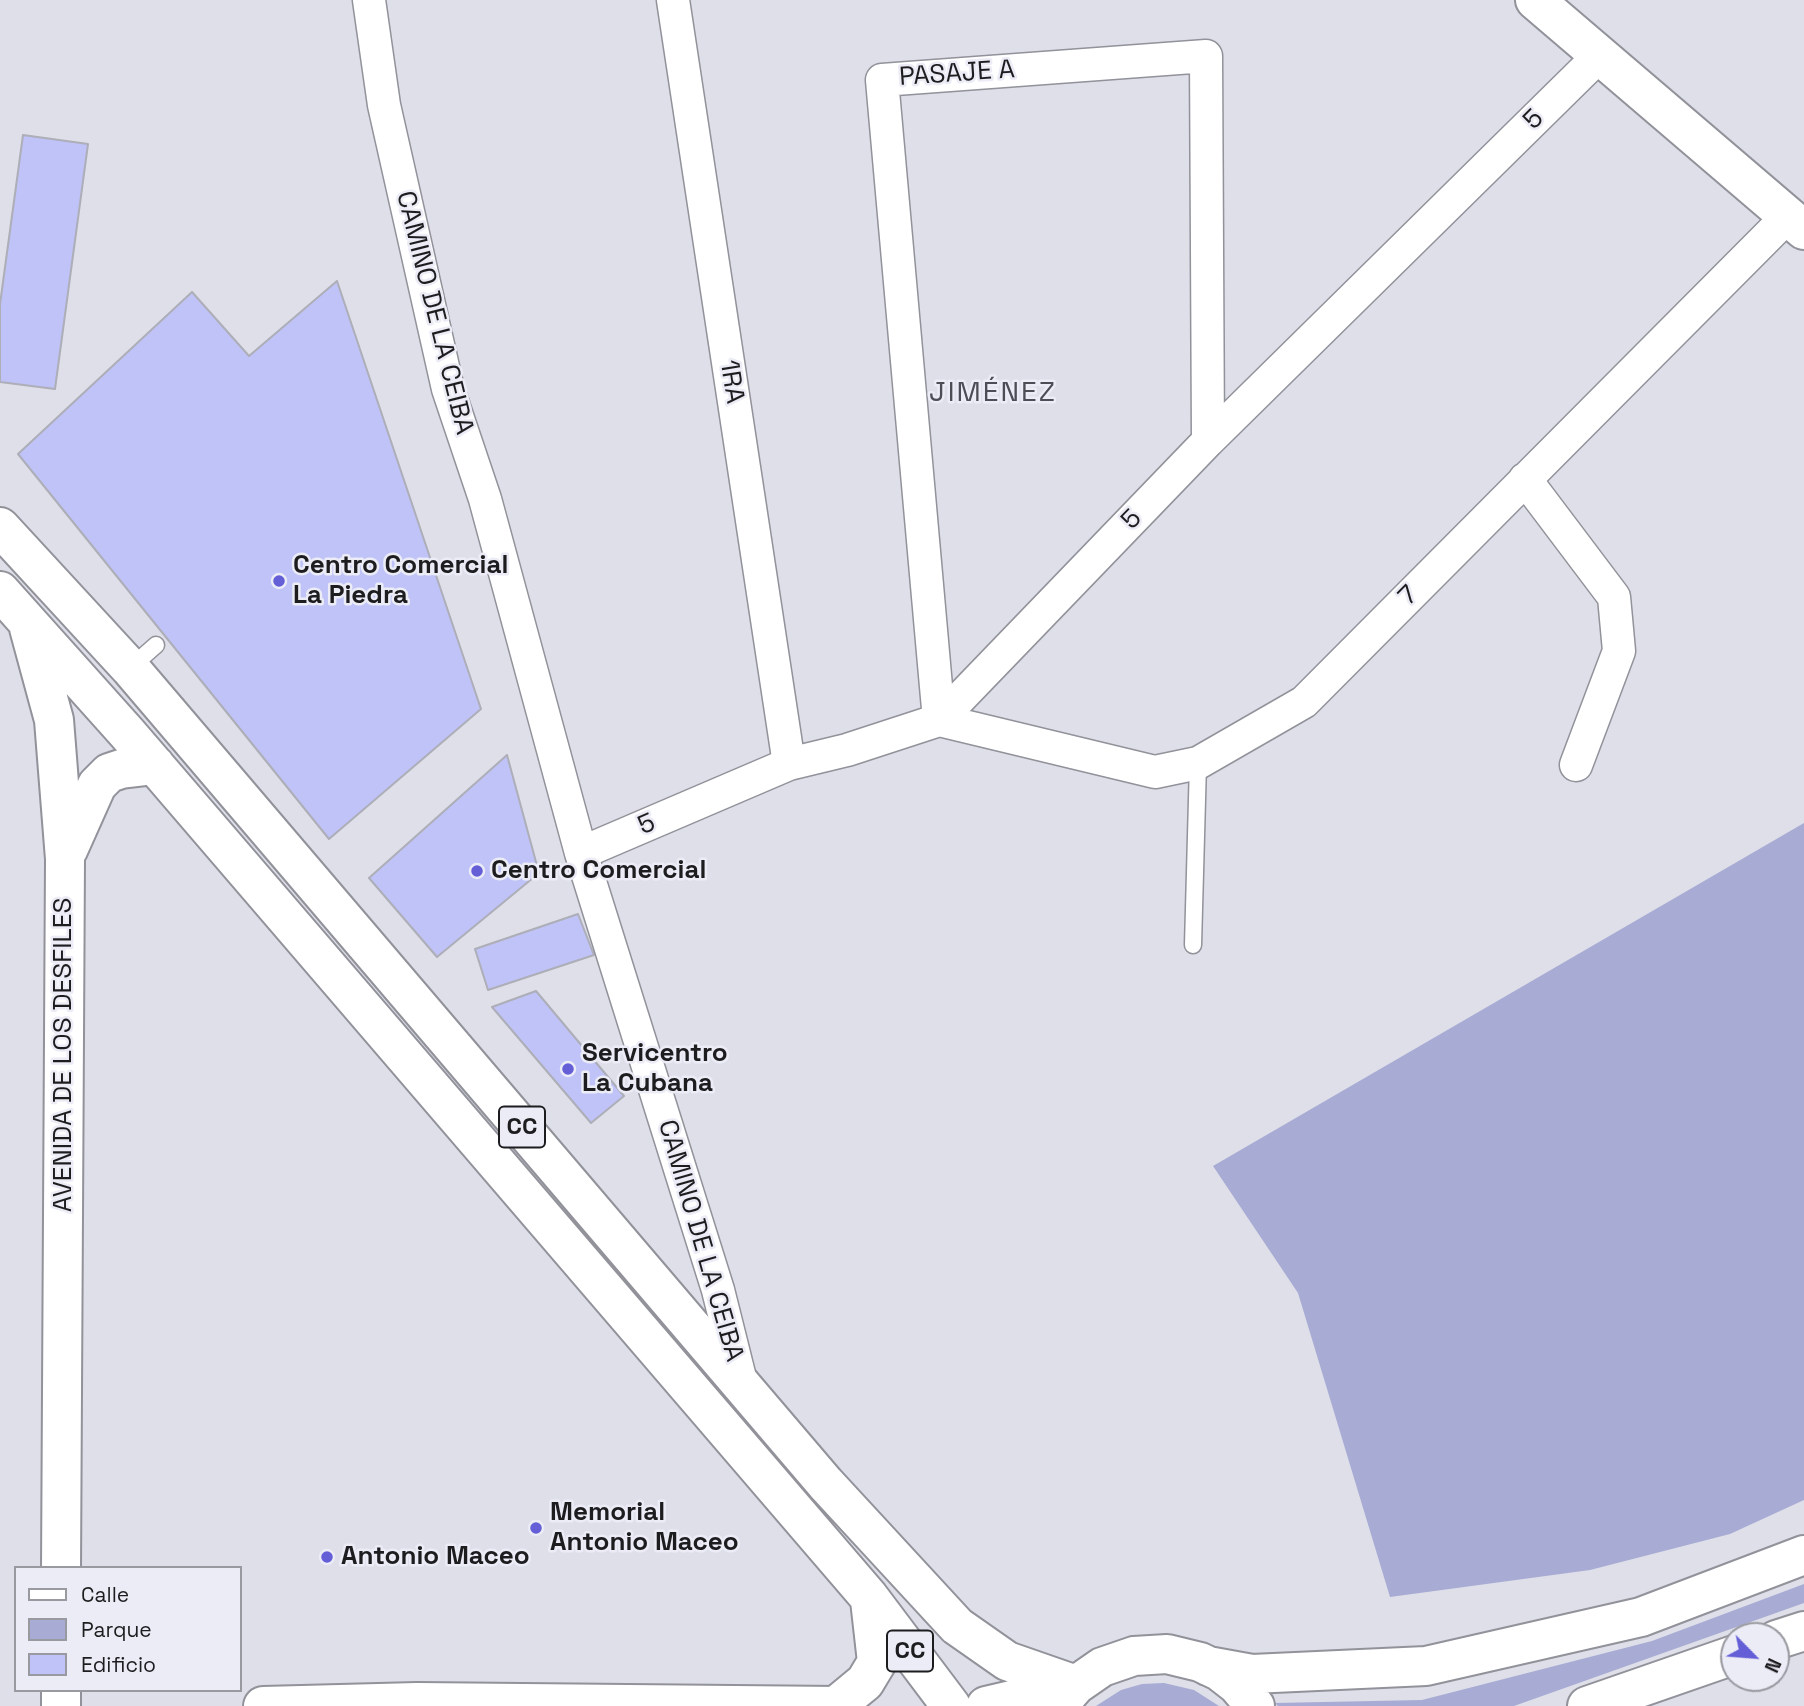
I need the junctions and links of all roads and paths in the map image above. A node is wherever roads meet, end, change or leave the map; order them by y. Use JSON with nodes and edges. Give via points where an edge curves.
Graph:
{"nodes":[{"id":1,"x":369,"y":0,"type":"edge"},
{"id":2,"x":673,"y":0,"type":"edge"},
{"id":3,"x":1535,"y":0,"type":"edge"},
{"id":4,"x":1600,"y":55,"type":"junction"},
{"id":5,"x":1796,"y":223,"type":"edge"},
{"id":6,"x":1208,"y":441,"type":"junction"},
{"id":7,"x":1525,"y":480,"type":"junction"},
{"id":8,"x":0,"y":527,"type":"edge"},
{"id":9,"x":0,"y":551,"type":"edge"},
{"id":10,"x":0,"y":591,"type":"edge"},
{"id":11,"x":27,"y":620,"type":"junction"},
{"id":12,"x":939,"y":720,"type":"junction"},
{"id":13,"x":1198,"y":763,"type":"junction"},
{"id":14,"x":789,"y":764,"type":"junction"},
{"id":15,"x":155,"y":765,"type":"junction"},
{"id":16,"x":1576,"y":765,"type":"dead end"},
{"id":17,"x":581,"y":853,"type":"junction"},
{"id":18,"x":65,"y":859,"type":"junction"},
{"id":19,"x":1193,"y":946,"type":"dead end"},
{"id":20,"x":743,"y":1388,"type":"junction"},
{"id":21,"x":1804,"y":1555,"type":"edge"},
{"id":22,"x":61,"y":1566,"type":"edge"},
{"id":23,"x":869,"y":1597,"type":"junction"},
{"id":24,"x":1720,"y":1660,"type":"edge"},
{"id":25,"x":1208,"y":1665,"type":"junction"},
{"id":26,"x":1067,"y":1695,"type":"edge"},
{"id":27,"x":263,"y":1706,"type":"edge"},
{"id":28,"x":838,"y":1706,"type":"edge"},
{"id":29,"x":951,"y":1706,"type":"edge"},
{"id":30,"x":986,"y":1706,"type":"edge"},
{"id":31,"x":1255,"y":1706,"type":"edge"},
{"id":32,"x":1587,"y":1706,"type":"edge"}],
"edges":[{"from":1,"to":17,"type":"street","name":"CAMINO DE LA CEIBA","via":[[383,105],[448,390],[485,499]]},
{"from":2,"to":14,"type":"street","name":"1RA"},
{"from":3,"to":4,"type":"main road"},
{"from":4,"to":5,"type":"main road"},
{"from":4,"to":6,"type":"street","name":"5"},
{"from":5,"to":7,"type":"street","name":"7"},
{"from":6,"to":12,"type":"street","name":"5"},
{"from":6,"to":12,"type":"street","name":"PASAJE A","via":[[1206,57],[882,80]]},
{"from":7,"to":13,"type":"street","name":"7","via":[[1304,702]]},
{"from":7,"to":16,"type":"street","via":[[1614,597],[1619,651]]},
{"from":8,"to":20,"type":"main road","number":"CC","via":[[143,656]]},
{"from":9,"to":11,"type":"main road","name":"AVENIDA DE LOS DESFILES"},
{"from":10,"to":11,"type":"main road","number":"CC"},
{"from":11,"to":15,"type":"main road","number":"CC"},
{"from":11,"to":18,"type":"main road","name":"AVENIDA DE LOS DESFILES","via":[[54,720]]},
{"from":12,"to":13,"type":"street","name":"7","via":[[1155,772]]},
{"from":12,"to":14,"type":"street","name":"5"},
{"from":13,"to":19,"type":"lane"},
{"from":14,"to":17,"type":"street","name":"5"},
{"from":15,"to":18,"type":"main road","via":[[109,773],[97,785]]},
{"from":15,"to":23,"type":"main road","number":"CC"},
{"from":17,"to":20,"type":"street","name":"CAMINO DE LA CEIBA","via":[[718,1290]]},
{"from":18,"to":22,"type":"main road","name":"AVENIDA DE LOS DESFILES"},
{"from":20,"to":26,"type":"main road","number":"CC","via":[[957,1626]]},
{"from":21,"to":25,"type":"main road","via":[[1641,1617],[1426,1666],[1252,1674]]},
{"from":23,"to":28,"type":"main road","via":[[877,1661],[865,1682]]},
{"from":23,"to":29,"type":"main road","number":"CC"},
{"from":24,"to":32,"type":"main road"},
{"from":25,"to":26,"type":"main road","via":[[1167,1654],[1134,1656],[1102,1667]]},
{"from":25,"to":31,"type":"main road","via":[[1229,1678]]},
{"from":26,"to":30,"type":"main road"},
{"from":27,"to":28,"type":"main road","via":[[417,1702]]}]}
